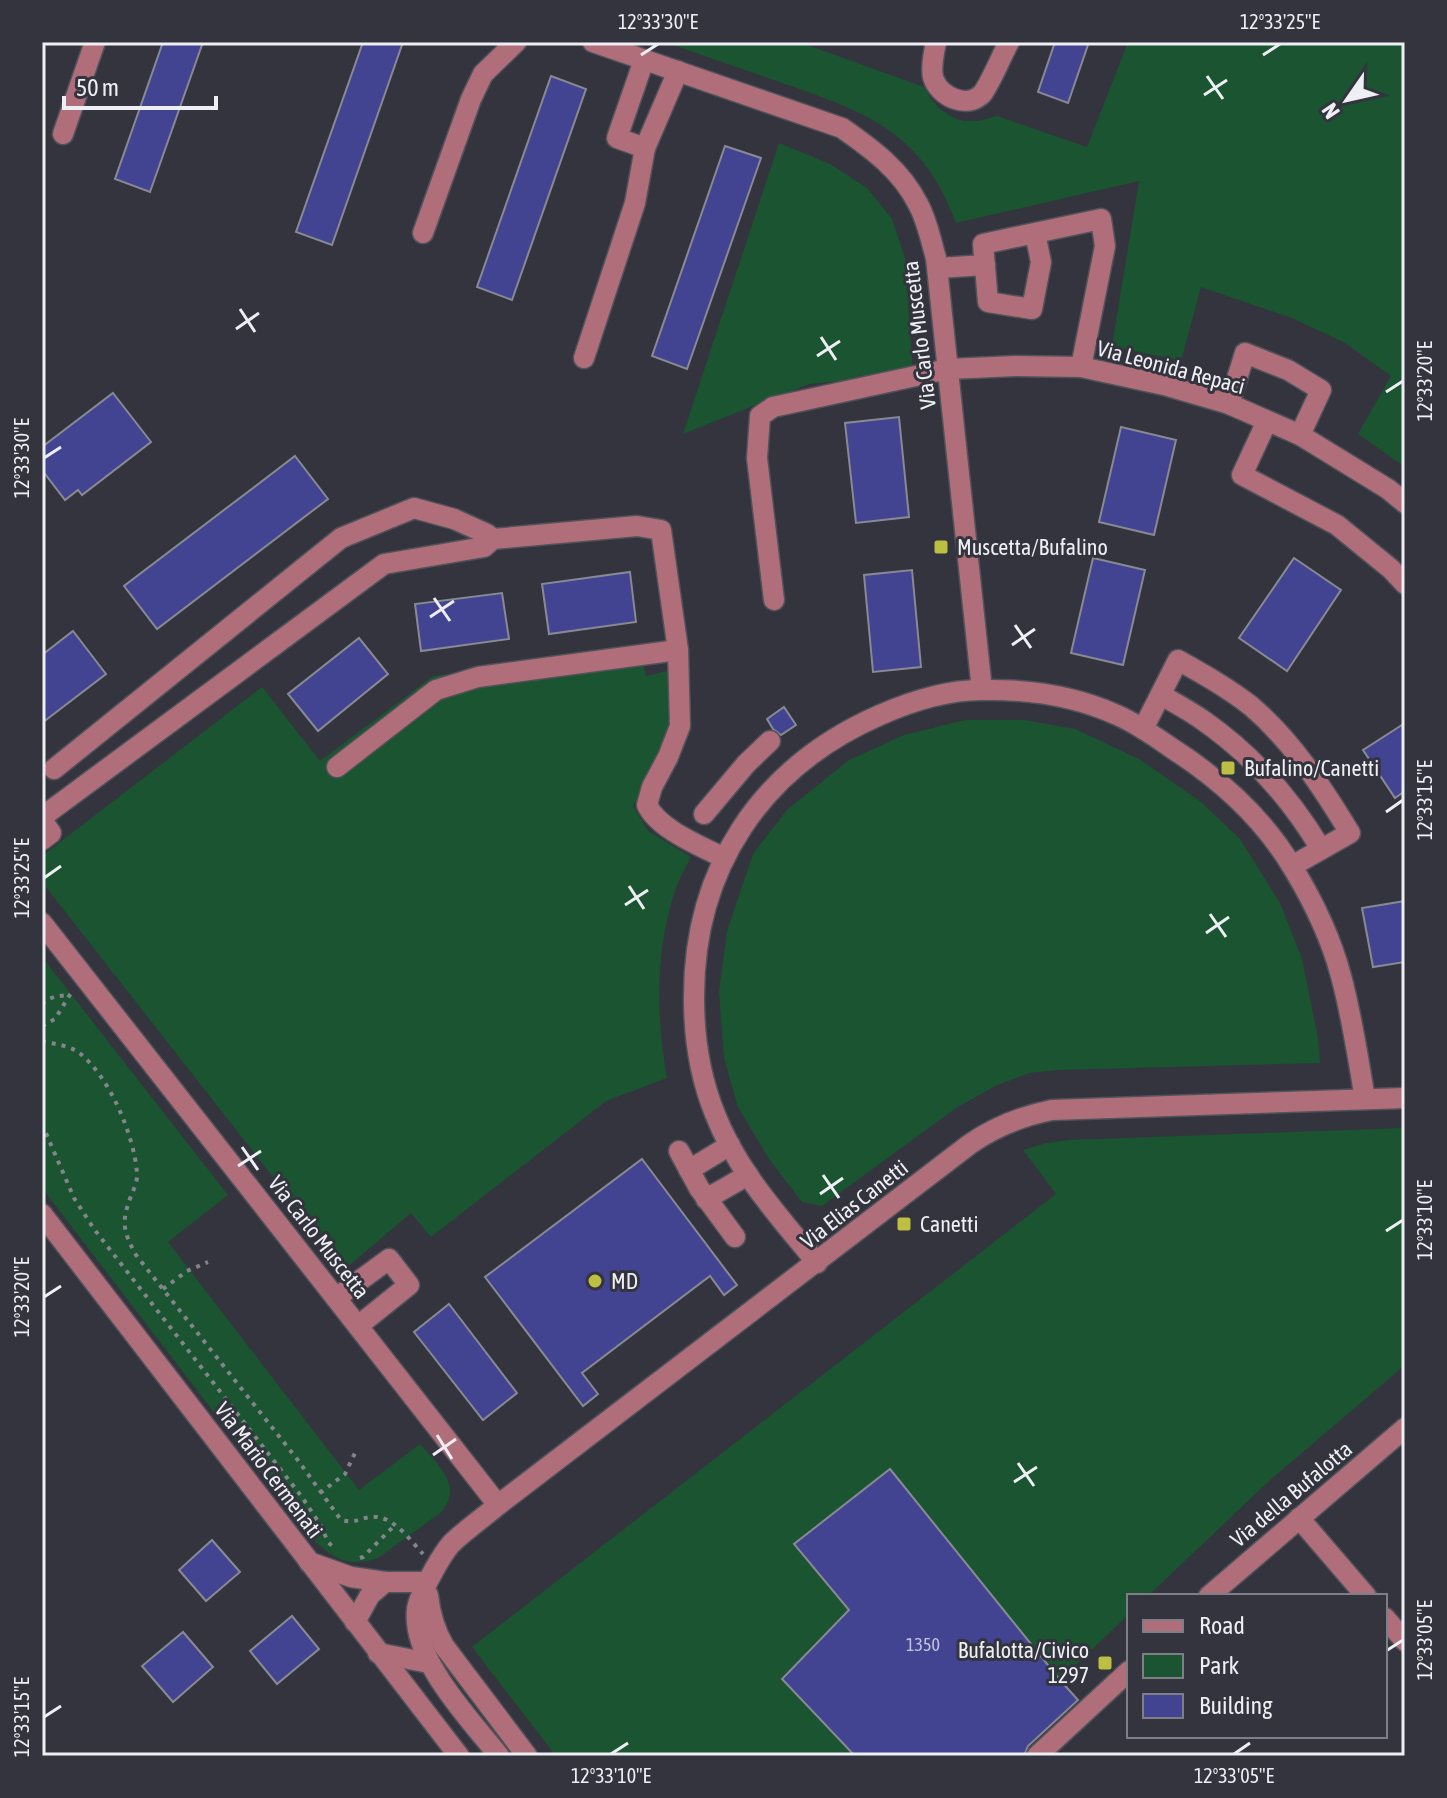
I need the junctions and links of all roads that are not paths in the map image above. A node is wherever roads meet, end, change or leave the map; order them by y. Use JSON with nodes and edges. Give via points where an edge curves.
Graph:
{"nodes":[{"id":1,"x":95,"y":42,"type":"edge"},
{"id":2,"x":516,"y":42,"type":"edge"},
{"id":3,"x":593,"y":42,"type":"edge"},
{"id":4,"x":936,"y":42,"type":"edge"},
{"id":5,"x":1009,"y":42,"type":"edge"},
{"id":6,"x":644,"y":60,"type":"junction"},
{"id":7,"x":678,"y":71,"type":"junction"},
{"id":8,"x":63,"y":134,"type":"dead end"},
{"id":9,"x":645,"y":148,"type":"junction"},
{"id":10,"x":423,"y":233,"type":"dead end"},
{"id":11,"x":1035,"y":233,"type":"junction"},
{"id":12,"x":985,"y":265,"type":"junction"},
{"id":13,"x":938,"y":268,"type":"junction"},
{"id":14,"x":584,"y":358,"type":"dead end"},
{"id":15,"x":1081,"y":367,"type":"junction"},
{"id":16,"x":948,"y":369,"type":"junction"},
{"id":17,"x":1229,"y":404,"type":"junction"},
{"id":18,"x":1267,"y":421,"type":"junction"},
{"id":19,"x":1300,"y":435,"type":"junction"},
{"id":20,"x":1405,"y":503,"type":"edge"},
{"id":21,"x":493,"y":539,"type":"junction"},
{"id":22,"x":1405,"y":584,"type":"edge"},
{"id":23,"x":774,"y":600,"type":"dead end"},
{"id":24,"x":678,"y":650,"type":"junction"},
{"id":25,"x":982,"y":690,"type":"junction"},
{"id":26,"x":1161,"y":695,"type":"junction"},
{"id":27,"x":1143,"y":729,"type":"junction"},
{"id":28,"x":770,"y":741,"type":"dead end"},
{"id":29,"x":746,"y":764,"type":"junction"},
{"id":30,"x":337,"y":767,"type":"dead end"},
{"id":31,"x":54,"y":769,"type":"dead end"},
{"id":32,"x":773,"y":788,"type":"junction"},
{"id":33,"x":722,"y":792,"type":"junction"},
{"id":34,"x":704,"y":814,"type":"dead end"},
{"id":35,"x":751,"y":815,"type":"junction"},
{"id":36,"x":42,"y":819,"type":"edge"},
{"id":37,"x":42,"y":840,"type":"edge"},
{"id":38,"x":1321,"y":849,"type":"junction"},
{"id":39,"x":724,"y":858,"type":"junction"},
{"id":40,"x":1292,"y":866,"type":"junction"},
{"id":41,"x":42,"y":923,"type":"edge"},
{"id":42,"x":1405,"y":1098,"type":"edge"},
{"id":43,"x":1365,"y":1099,"type":"junction"},
{"id":44,"x":730,"y":1145,"type":"junction"},
{"id":45,"x":748,"y":1175,"type":"junction"},
{"id":46,"x":706,"y":1199,"type":"junction"},
{"id":47,"x":42,"y":1214,"type":"edge"},
{"id":48,"x":735,"y":1237,"type":"dead end"},
{"id":49,"x":817,"y":1263,"type":"junction"},
{"id":50,"x":336,"y":1298,"type":"junction"},
{"id":51,"x":358,"y":1326,"type":"junction"},
{"id":52,"x":1405,"y":1428,"type":"edge"},
{"id":53,"x":498,"y":1505,"type":"junction"},
{"id":54,"x":1299,"y":1518,"type":"junction"},
{"id":55,"x":309,"y":1562,"type":"junction"},
{"id":56,"x":432,"y":1574,"type":"junction"},
{"id":57,"x":385,"y":1582,"type":"junction"},
{"id":58,"x":1211,"y":1594,"type":"edge"},
{"id":59,"x":1364,"y":1594,"type":"edge"},
{"id":60,"x":1387,"y":1620,"type":"edge"},
{"id":61,"x":355,"y":1622,"type":"junction"},
{"id":62,"x":1405,"y":1641,"type":"edge"},
{"id":63,"x":378,"y":1653,"type":"junction"},
{"id":64,"x":429,"y":1663,"type":"junction"},
{"id":65,"x":1127,"y":1673,"type":"edge"},
{"id":66,"x":459,"y":1756,"type":"edge"},
{"id":67,"x":499,"y":1756,"type":"edge"},
{"id":68,"x":527,"y":1756,"type":"edge"},
{"id":69,"x":1037,"y":1756,"type":"edge"}],
"edges":[{"from":1,"to":8,"type":"street"},
{"from":2,"to":10,"type":"street","via":[[477,86]]},
{"from":3,"to":6,"type":"street","name":"Via Carlo Muscetta"},
{"from":4,"to":5,"type":"street","via":[[932,78],[957,100],[981,95]]},
{"from":6,"to":7,"type":"street","name":"Via Carlo Muscetta"},
{"from":6,"to":9,"type":"street","via":[[617,138]]},
{"from":7,"to":9,"type":"street"},
{"from":7,"to":13,"type":"street","name":"Via Carlo Muscetta","via":[[842,128],[876,152],[919,204]]},
{"from":9,"to":14,"type":"street","via":[[635,203]]},
{"from":11,"to":12,"type":"street","via":[[983,244]]},
{"from":11,"to":12,"type":"street","via":[[1041,262],[1032,309],[988,302]]},
{"from":11,"to":15,"type":"street","via":[[1101,219],[1105,246]]},
{"from":12,"to":13,"type":"street"},
{"from":13,"to":16,"type":"street","name":"Via Carlo Muscetta"},
{"from":15,"to":16,"type":"street","name":"Via Leonida Repaci"},
{"from":15,"to":17,"type":"street","name":"Via Leonida Repaci"},
{"from":16,"to":23,"type":"street","name":"Via Leonida Repaci","via":[[773,407],[760,416],[757,458]]},
{"from":16,"to":25,"type":"street","name":"Via Carlo Muscetta"},
{"from":17,"to":18,"type":"street","name":"Via Leonida Repaci"},
{"from":17,"to":19,"type":"street","via":[[1245,353],[1288,370],[1321,390]]},
{"from":18,"to":19,"type":"street","name":"Via Leonida Repaci"},
{"from":18,"to":22,"type":"street","via":[[1242,475],[1337,525]]},
{"from":19,"to":20,"type":"street","name":"Via Leonida Repaci"},
{"from":21,"to":24,"type":"street","via":[[637,526],[661,530]]},
{"from":21,"to":31,"type":"street","via":[[454,519],[414,508],[341,538]]},
{"from":21,"to":36,"type":"street","via":[[484,547],[384,564]]},
{"from":24,"to":30,"type":"street","via":[[478,677],[436,690]]},
{"from":24,"to":39,"type":"street","via":[[680,726],[647,805],[661,823]]},
{"from":25,"to":27,"type":"street","via":[[1073,700]]},
{"from":25,"to":32,"type":"street","via":[[925,699],[867,721],[821,748]]},
{"from":26,"to":27,"type":"street"},
{"from":26,"to":38,"type":"street","via":[[1202,719],[1257,766]]},
{"from":26,"to":38,"type":"street","via":[[1178,660],[1260,714],[1316,780],[1350,833]]},
{"from":27,"to":40,"type":"street","via":[[1227,791]]},
{"from":28,"to":29,"type":"street"},
{"from":29,"to":32,"type":"street"},
{"from":29,"to":33,"type":"street"},
{"from":32,"to":35,"type":"street"},
{"from":33,"to":34,"type":"street"},
{"from":33,"to":35,"type":"street"},
{"from":35,"to":39,"type":"street"},
{"from":36,"to":37,"type":"street","via":[[51,833]]},
{"from":38,"to":40,"type":"street"},
{"from":39,"to":44,"type":"street","via":[[699,931],[694,1012],[704,1084]]},
{"from":40,"to":43,"type":"street","via":[[1338,964]]},
{"from":41,"to":50,"type":"street","name":"Via Carlo Muscetta"},
{"from":42,"to":43,"type":"street","name":"Via Elias Canetti"},
{"from":43,"to":49,"type":"street","name":"Via Elias Canetti","via":[[1072,1108],[1034,1114],[980,1137]]},
{"from":44,"to":45,"type":"street"},
{"from":44,"to":46,"type":"street","via":[[684,1160]]},
{"from":45,"to":46,"type":"street"},
{"from":45,"to":49,"type":"street"},
{"from":46,"to":48,"type":"street"},
{"from":47,"to":55,"type":"street","name":"Via Mario Cermenati"},
{"from":49,"to":53,"type":"street","name":"Via Elias Canetti"},
{"from":50,"to":51,"type":"street","name":"Via Carlo Muscetta"},
{"from":50,"to":51,"type":"street","via":[[389,1259],[409,1285]]},
{"from":51,"to":53,"type":"street","name":"Via Carlo Muscetta"},
{"from":52,"to":54,"type":"street","name":"Via della Bufalotta"},
{"from":53,"to":56,"type":"street","name":"Via Elias Canetti","via":[[456,1539]]},
{"from":54,"to":58,"type":"street","name":"Via della Bufalotta"},
{"from":54,"to":59,"type":"street"},
{"from":55,"to":57,"type":"street"},
{"from":55,"to":61,"type":"street","name":"Via Mario Cermenati"},
{"from":56,"to":57,"type":"street"},
{"from":56,"to":64,"type":"street","name":"Via Elias Canetti","via":[[417,1609]]},
{"from":56,"to":68,"type":"street","via":[[430,1612],[437,1633]]},
{"from":57,"to":61,"type":"street","via":[[370,1595]]},
{"from":60,"to":62,"type":"street"},
{"from":61,"to":63,"type":"street","name":"Via Mario Cermenati"},
{"from":63,"to":64,"type":"street"},
{"from":63,"to":66,"type":"street","name":"Via Mario Cermenati"},
{"from":64,"to":67,"type":"street","name":"Via Elias Canetti"},
{"from":65,"to":69,"type":"street"}]}
